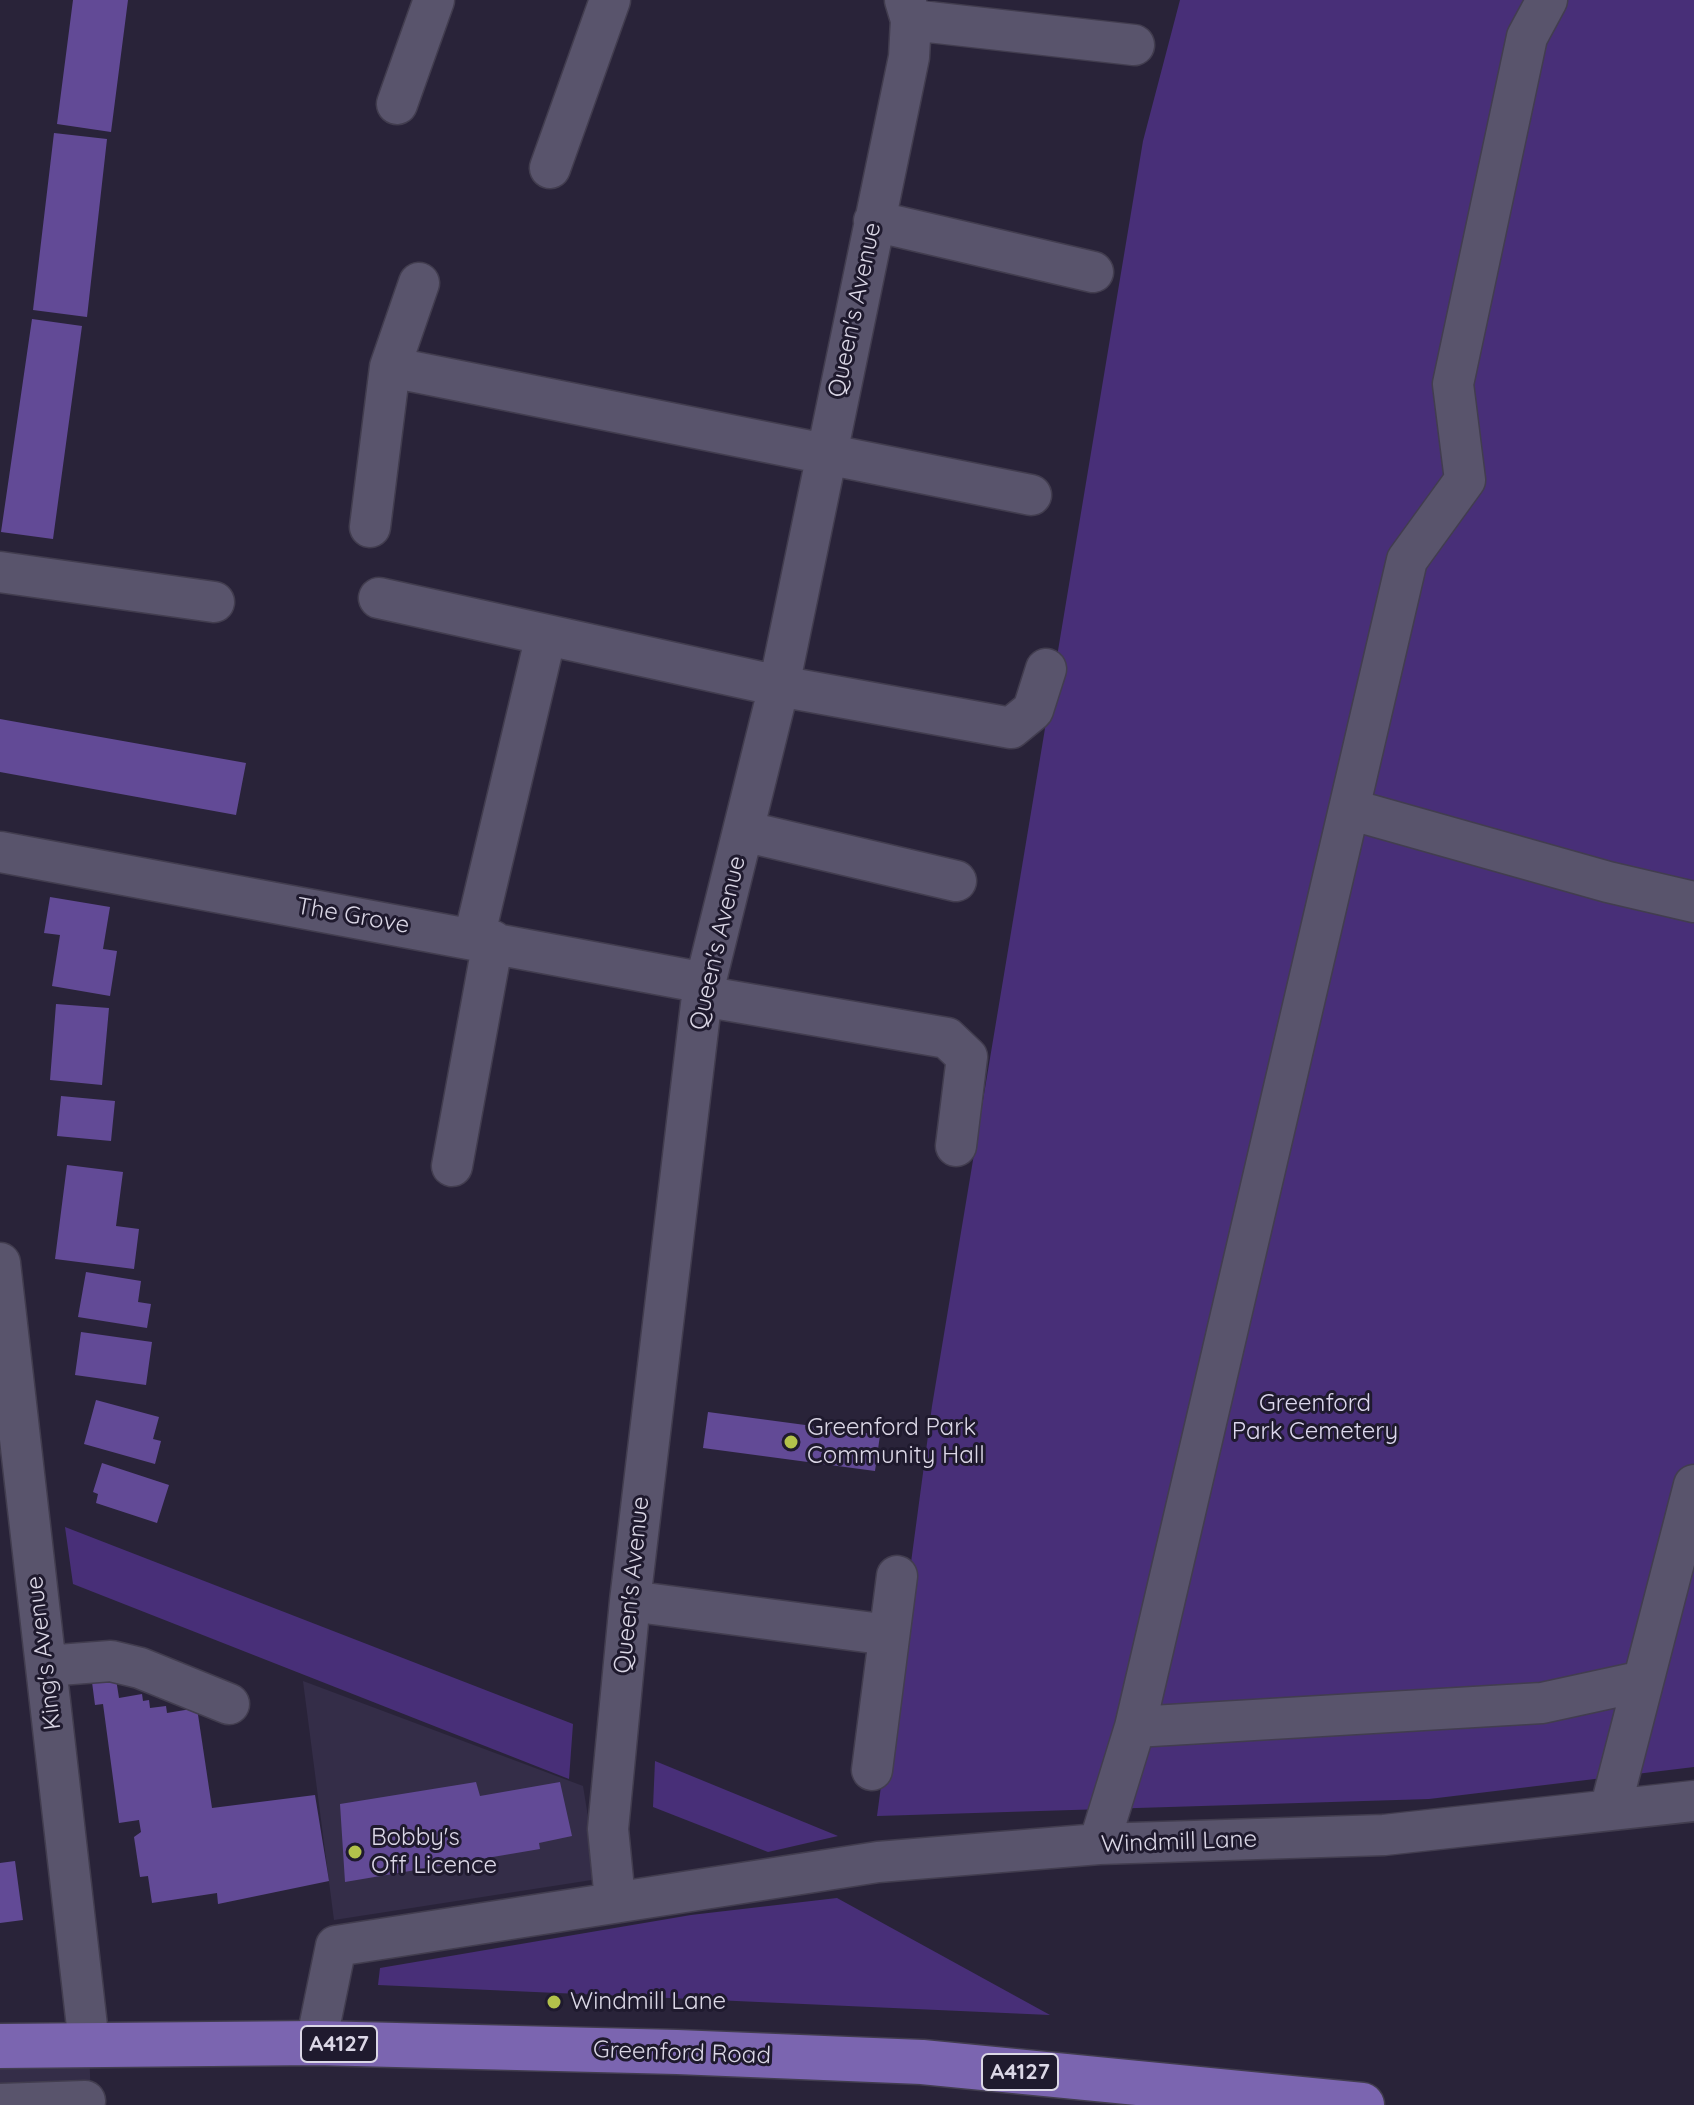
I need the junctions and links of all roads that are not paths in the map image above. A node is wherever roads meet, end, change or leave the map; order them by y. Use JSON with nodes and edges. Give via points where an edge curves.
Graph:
{"nodes":[{"id":1,"x":434,"y":0,"type":"edge"},
{"id":2,"x":610,"y":0,"type":"edge"},
{"id":3,"x":1547,"y":0,"type":"edge"},
{"id":4,"x":908,"y":10,"type":"edge"},
{"id":5,"x":1134,"y":45,"type":"dead end"},
{"id":6,"x":397,"y":104,"type":"dead end"},
{"id":7,"x":550,"y":168,"type":"dead end"},
{"id":8,"x":874,"y":221,"type":"junction"},
{"id":9,"x":1093,"y":272,"type":"dead end"},
{"id":10,"x":419,"y":283,"type":"dead end"},
{"id":11,"x":390,"y":367,"type":"junction"},
{"id":12,"x":825,"y":452,"type":"junction"},
{"id":13,"x":1031,"y":495,"type":"dead end"},
{"id":14,"x":370,"y":527,"type":"dead end"},
{"id":15,"x":0,"y":572,"type":"edge"},
{"id":16,"x":379,"y":598,"type":"dead end"},
{"id":17,"x":214,"y":602,"type":"dead end"},
{"id":18,"x":546,"y":635,"type":"junction"},
{"id":19,"x":1046,"y":669,"type":"dead end"},
{"id":20,"x":779,"y":686,"type":"junction"},
{"id":21,"x":1349,"y":809,"type":"junction"},
{"id":22,"x":743,"y":831,"type":"junction"},
{"id":23,"x":0,"y":852,"type":"edge"},
{"id":24,"x":956,"y":881,"type":"dead end"},
{"id":25,"x":1694,"y":902,"type":"edge"},
{"id":26,"x":484,"y":939,"type":"junction"},
{"id":27,"x":703,"y":989,"type":"junction"},
{"id":28,"x":956,"y":1146,"type":"dead end"},
{"id":29,"x":452,"y":1166,"type":"dead end"},
{"id":30,"x":0,"y":1263,"type":"edge"},
{"id":31,"x":1694,"y":1485,"type":"edge"},
{"id":32,"x":897,"y":1576,"type":"dead end"},
{"id":33,"x":630,"y":1601,"type":"junction"},
{"id":34,"x":889,"y":1635,"type":"junction"},
{"id":35,"x":46,"y":1666,"type":"junction"},
{"id":36,"x":1643,"y":1681,"type":"junction"},
{"id":37,"x":229,"y":1704,"type":"dead end"},
{"id":38,"x":1135,"y":1727,"type":"junction"},
{"id":39,"x":872,"y":1770,"type":"dead end"},
{"id":40,"x":1694,"y":1801,"type":"edge"},
{"id":41,"x":1610,"y":1810,"type":"junction"},
{"id":42,"x":1099,"y":1844,"type":"junction"},
{"id":43,"x":615,"y":1900,"type":"junction"},
{"id":44,"x":316,"y":2043,"type":"junction"},
{"id":45,"x":86,"y":2044,"type":"junction"},
{"id":46,"x":0,"y":2046,"type":"edge"},
{"id":47,"x":86,"y":2103,"type":"edge"},
{"id":48,"x":0,"y":2104,"type":"edge"},
{"id":49,"x":1362,"y":2105,"type":"edge"}],
"edges":[{"from":1,"to":6,"type":"street"},
{"from":2,"to":7,"type":"street"},
{"from":3,"to":21,"type":"street","via":[[1527,37],[1453,384],[1465,480],[1407,560]]},
{"from":4,"to":5,"type":"street"},
{"from":4,"to":8,"type":"street","name":"Queen's Avenue","via":[[909,57]]},
{"from":8,"to":9,"type":"street"},
{"from":8,"to":12,"type":"street","name":"Queen's Avenue"},
{"from":10,"to":11,"type":"street"},
{"from":11,"to":12,"type":"street"},
{"from":11,"to":14,"type":"street"},
{"from":12,"to":13,"type":"street"},
{"from":12,"to":20,"type":"street","name":"Queen's Avenue"},
{"from":15,"to":17,"type":"street"},
{"from":16,"to":18,"type":"street"},
{"from":18,"to":20,"type":"street"},
{"from":18,"to":26,"type":"street"},
{"from":19,"to":20,"type":"street","via":[[1033,710],[1011,728]]},
{"from":20,"to":22,"type":"street","name":"Queen's Avenue"},
{"from":21,"to":25,"type":"street"},
{"from":21,"to":38,"type":"street"},
{"from":22,"to":24,"type":"street"},
{"from":22,"to":27,"type":"street","name":"Queen's Avenue"},
{"from":23,"to":26,"type":"street","name":"The Grove"},
{"from":26,"to":27,"type":"street","name":"The Grove"},
{"from":26,"to":29,"type":"street"},
{"from":27,"to":28,"type":"street","name":"The Grove","via":[[947,1038],[967,1057]]},
{"from":27,"to":33,"type":"street","name":"Queen's Avenue"},
{"from":30,"to":35,"type":"street","name":"King's Avenue"},
{"from":31,"to":36,"type":"street"},
{"from":32,"to":34,"type":"street"},
{"from":33,"to":34,"type":"street"},
{"from":33,"to":43,"type":"street","name":"Queen's Avenue","via":[[608,1829]]},
{"from":34,"to":39,"type":"street"},
{"from":35,"to":37,"type":"street","via":[[111,1661]]},
{"from":35,"to":45,"type":"street","name":"King's Avenue"},
{"from":36,"to":38,"type":"street","via":[[1542,1703]]},
{"from":36,"to":41,"type":"street"},
{"from":38,"to":42,"type":"street"},
{"from":40,"to":41,"type":"street","name":"Windmill Lane"},
{"from":41,"to":42,"type":"street","name":"Windmill Lane","via":[[1384,1835]]},
{"from":42,"to":43,"type":"street","name":"Windmill Lane","via":[[878,1862]]},
{"from":43,"to":44,"type":"street","name":"Windmill Lane","via":[[336,1946]]},
{"from":44,"to":45,"type":"main road","name":"Greenford Road","number":"A4127"},
{"from":44,"to":49,"type":"main road","name":"Greenford Road","number":"A4127","via":[[922,2062]]},
{"from":45,"to":46,"type":"main road","name":"Greenford Road","number":"A4127"},
{"from":45,"to":47,"type":"street","name":"King's Avenue"},
{"from":47,"to":48,"type":"street"}]}
